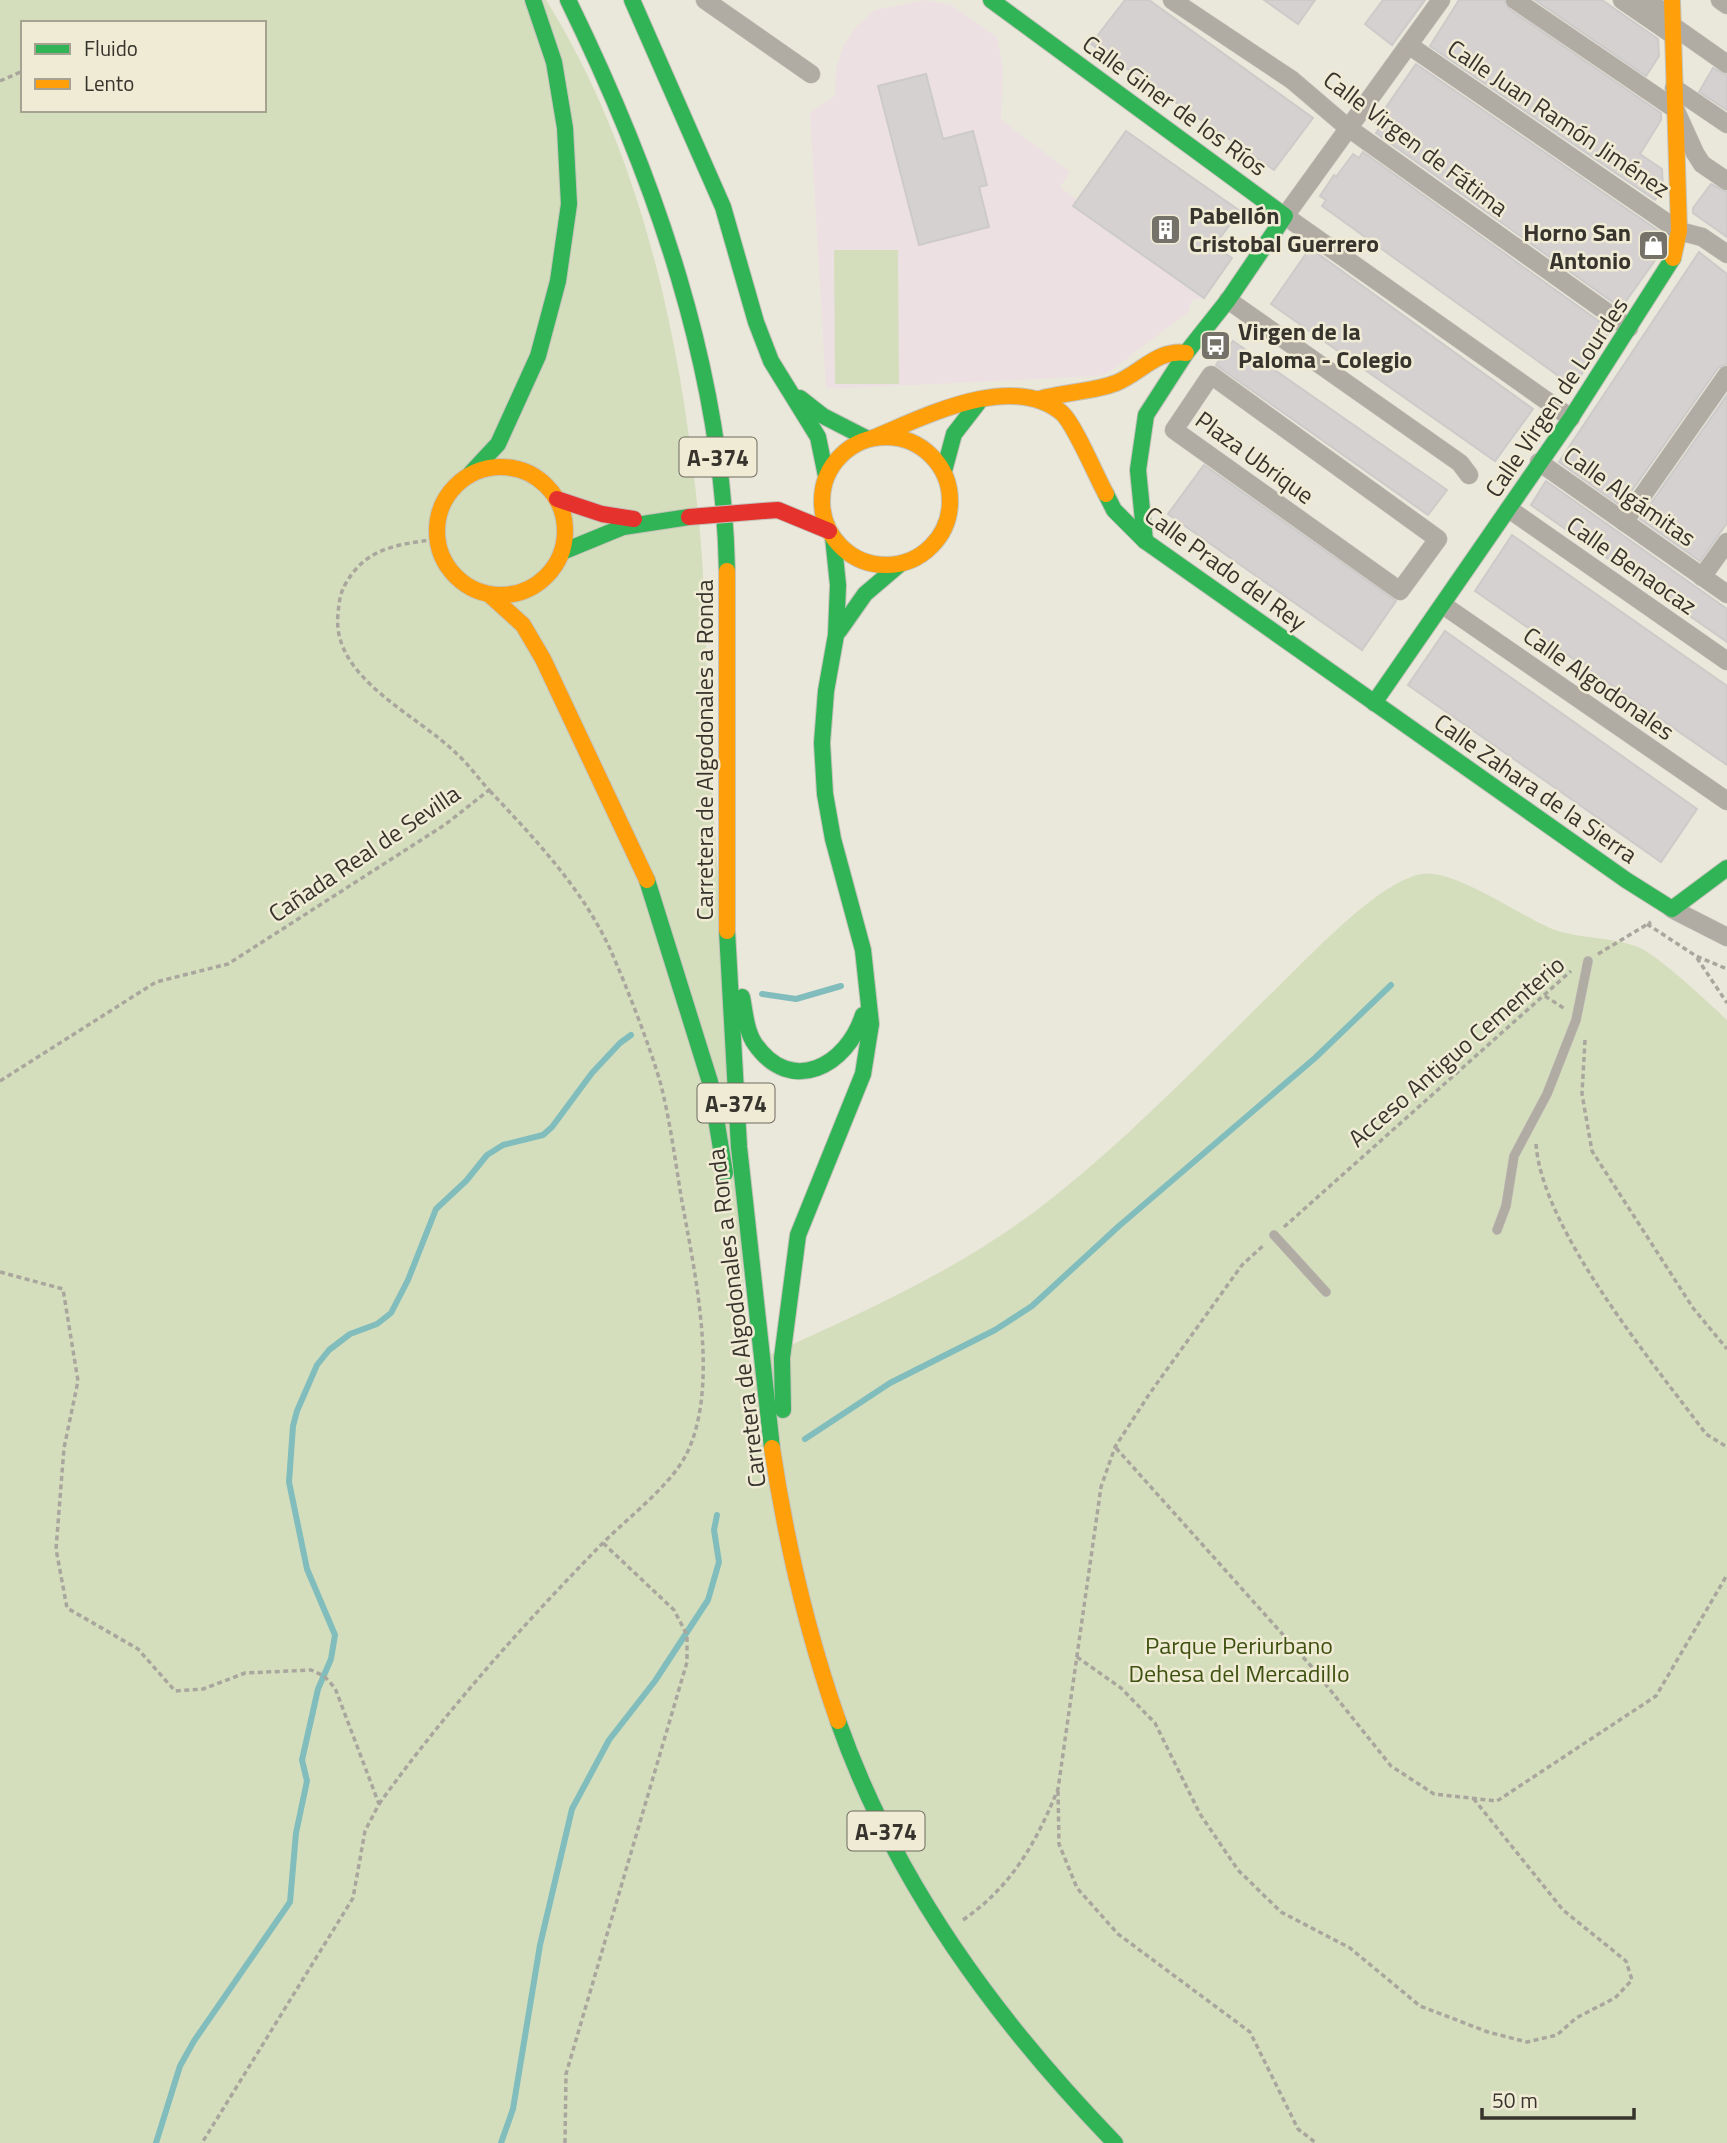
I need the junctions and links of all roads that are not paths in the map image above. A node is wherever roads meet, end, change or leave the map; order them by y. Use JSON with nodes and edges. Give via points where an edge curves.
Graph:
{"nodes":[{"id":1,"x":533,"y":0,"type":"edge"},
{"id":2,"x":568,"y":0,"type":"edge"},
{"id":3,"x":632,"y":0,"type":"edge"},
{"id":4,"x":705,"y":0,"type":"edge"},
{"id":5,"x":991,"y":0,"type":"edge"},
{"id":6,"x":1172,"y":0,"type":"edge"},
{"id":7,"x":1441,"y":0,"type":"edge"},
{"id":8,"x":1515,"y":0,"type":"edge"},
{"id":9,"x":1622,"y":0,"type":"edge"},
{"id":10,"x":1644,"y":0,"type":"edge"},
{"id":11,"x":1660,"y":0,"type":"edge"},
{"id":12,"x":1672,"y":0,"type":"edge"},
{"id":13,"x":1720,"y":0,"type":"edge"},
{"id":14,"x":1727,"y":5,"type":"edge"},
{"id":15,"x":1673,"y":30,"type":"junction"},
{"id":16,"x":1410,"y":46,"type":"junction"},
{"id":17,"x":1727,"y":64,"type":"edge"},
{"id":18,"x":811,"y":74,"type":"dead end"},
{"id":19,"x":1674,"y":88,"type":"junction"},
{"id":20,"x":1675,"y":109,"type":"junction"},
{"id":21,"x":1727,"y":124,"type":"edge"},
{"id":22,"x":1347,"y":127,"type":"junction"},
{"id":23,"x":1727,"y":181,"type":"edge"},
{"id":24,"x":1285,"y":216,"type":"junction"},
{"id":25,"x":1679,"y":231,"type":"junction"},
{"id":26,"x":1727,"y":254,"type":"edge"},
{"id":27,"x":1227,"y":300,"type":"junction"},
{"id":28,"x":1629,"y":328,"type":"junction"},
{"id":29,"x":1186,"y":354,"type":"junction"},
{"id":30,"x":1727,"y":375,"type":"edge"},
{"id":31,"x":793,"y":393,"type":"junction"},
{"id":32,"x":1040,"y":399,"type":"junction"},
{"id":33,"x":978,"y":403,"type":"junction"},
{"id":34,"x":1571,"y":418,"type":"junction"},
{"id":35,"x":870,"y":438,"type":"junction"},
{"id":36,"x":1539,"y":462,"type":"junction"},
{"id":37,"x":944,"y":471,"type":"junction"},
{"id":38,"x":471,"y":473,"type":"junction"},
{"id":39,"x":1469,"y":475,"type":"dead end"},
{"id":40,"x":825,"y":480,"type":"junction"},
{"id":41,"x":557,"y":499,"type":"junction"},
{"id":42,"x":1509,"y":509,"type":"junction"},
{"id":43,"x":770,"y":510,"type":"junction"},
{"id":44,"x":639,"y":521,"type":"junction"},
{"id":45,"x":1624,"y":522,"type":"junction"},
{"id":46,"x":831,"y":534,"type":"junction"},
{"id":47,"x":1145,"y":541,"type":"junction"},
{"id":48,"x":1727,"y":542,"type":"edge"},
{"id":49,"x":562,"y":552,"type":"junction"},
{"id":50,"x":899,"y":565,"type":"junction"},
{"id":51,"x":1702,"y":577,"type":"junction"},
{"id":52,"x":1400,"y":591,"type":"joint"},
{"id":53,"x":1727,"y":594,"type":"edge"},
{"id":54,"x":490,"y":595,"type":"junction"},
{"id":55,"x":1443,"y":605,"type":"junction"},
{"id":56,"x":836,"y":635,"type":"junction"},
{"id":57,"x":1727,"y":661,"type":"edge"},
{"id":58,"x":1374,"y":703,"type":"junction"},
{"id":59,"x":1727,"y":801,"type":"edge"},
{"id":60,"x":1727,"y":868,"type":"edge"},
{"id":61,"x":1672,"y":909,"type":"junction"},
{"id":62,"x":1727,"y":937,"type":"edge"},
{"id":63,"x":727,"y":939,"type":"junction"},
{"id":64,"x":1588,"y":961,"type":"road end"},
{"id":65,"x":868,"y":1001,"type":"junction"},
{"id":66,"x":1497,"y":1230,"type":"dead end"},
{"id":67,"x":1275,"y":1235,"type":"road end"},
{"id":68,"x":751,"y":1267,"type":"junction"},
{"id":69,"x":1326,"y":1292,"type":"dead end"},
{"id":70,"x":773,"y":1460,"type":"junction"},
{"id":71,"x":1115,"y":2143,"type":"edge"}],
"edges":[{"from":1,"to":38,"type":"main road","via":[[554,62],[565,128],[569,204],[558,281],[538,356],[498,444]]},
{"from":2,"to":63,"type":"main road","name":"Carretera de Algodonales a Ronda","number":"A-374","via":[[636,145],[665,227],[686,301],[717,451],[726,534]]},
{"from":3,"to":31,"type":"main road","via":[[723,207],[771,361]]},
{"from":4,"to":18,"type":"street"},
{"from":5,"to":24,"type":"main road","name":"Calle Giner de los Ríos"},
{"from":6,"to":22,"type":"street","name":"Calle Virgen de Fátima","via":[[1294,76]]},
{"from":7,"to":16,"type":"street"},
{"from":8,"to":20,"type":"street"},
{"from":9,"to":15,"type":"street"},
{"from":10,"to":11,"type":"street","via":[[1661,10]]},
{"from":12,"to":15,"type":"main road","name":"Calle Virgen de Lourdes"},
{"from":13,"to":14,"type":"street"},
{"from":15,"to":17,"type":"street"},
{"from":15,"to":19,"type":"main road","name":"Calle Virgen de Lourdes"},
{"from":16,"to":22,"type":"street"},
{"from":16,"to":25,"type":"street","name":"Calle Juan Ramón Jiménez"},
{"from":19,"to":20,"type":"main road","name":"Calle Virgen de Lourdes"},
{"from":19,"to":21,"type":"street"},
{"from":20,"to":23,"type":"street","via":[[1702,163]]},
{"from":20,"to":25,"type":"main road","name":"Calle Virgen de Lourdes"},
{"from":22,"to":24,"type":"street"},
{"from":22,"to":28,"type":"street","name":"Calle Virgen de Fátima"},
{"from":24,"to":27,"type":"main road"},
{"from":24,"to":34,"type":"street","name":"Calle Giner de los Ríos"},
{"from":25,"to":26,"type":"street","name":"Calle Juan Ramón Jiménez","via":[[1702,237]]},
{"from":25,"to":28,"type":"main road","name":"Calle Virgen de Lourdes","via":[[1672,262]]},
{"from":27,"to":29,"type":"main road"},
{"from":27,"to":39,"type":"street","via":[[1460,463]]},
{"from":28,"to":34,"type":"main road","name":"Calle Virgen de Lourdes"},
{"from":29,"to":32,"type":"main road","via":[[1159,355],[1116,383]]},
{"from":29,"to":47,"type":"main road","via":[[1151,404],[1142,429],[1138,470]]},
{"from":30,"to":45,"type":"street"},
{"from":31,"to":35,"type":"main road","via":[[823,416]]},
{"from":31,"to":40,"type":"main road","via":[[818,437]]},
{"from":32,"to":33,"type":"main road","via":[[1001,397]]},
{"from":32,"to":47,"type":"main road","name":"Calle Prado del Rey","via":[[1064,415],[1114,510]]},
{"from":33,"to":35,"type":"main road","via":[[957,403]]},
{"from":33,"to":37,"type":"main road","via":[[960,420],[948,441]]},
{"from":34,"to":36,"type":"main road","name":"Calle Virgen de Lourdes"},
{"from":35,"to":37,"type":"main road","via":[[894,436],[914,443],[931,454]]},
{"from":35,"to":40,"type":"main road","via":[[836,460]]},
{"from":36,"to":42,"type":"main road","name":"Calle Virgen de Lourdes"},
{"from":36,"to":45,"type":"street","name":"Calle Algámitas"},
{"from":37,"to":50,"type":"main road","via":[[950,500],[944,530],[925,552]]},
{"from":38,"to":41,"type":"main road","via":[[490,467],[529,472]]},
{"from":38,"to":54,"type":"main road","via":[[444,500],[436,539],[454,576]]},
{"from":40,"to":43,"type":"main road"},
{"from":40,"to":46,"type":"main road","via":[[822,499]]},
{"from":41,"to":44,"type":"main road"},
{"from":41,"to":49,"type":"main road","via":[[564,516]]},
{"from":42,"to":55,"type":"main road","name":"Calle Virgen de Lourdes"},
{"from":42,"to":57,"type":"street","name":"Calle Benaocaz"},
{"from":43,"to":44,"type":"main road","bridge":true},
{"from":43,"to":46,"type":"main road"},
{"from":44,"to":49,"type":"main road"},
{"from":45,"to":51,"type":"street","name":"Calle Algámitas"},
{"from":46,"to":50,"type":"main road","via":[[845,551],[862,561]]},
{"from":46,"to":56,"type":"main road","via":[[838,585]]},
{"from":47,"to":58,"type":"main road","name":"Calle Prado del Rey"},
{"from":48,"to":51,"type":"street"},
{"from":49,"to":54,"type":"main road","via":[[534,586],[513,594]]},
{"from":50,"to":56,"type":"main road","via":[[854,604]]},
{"from":51,"to":53,"type":"street","name":"Calle Algámitas"},
{"from":52,"to":52,"type":"street","name":"Plaza Ubrique","via":[[1438,539],[1211,375],[1174,430]]},
{"from":54,"to":68,"type":"main road","via":[[523,625],[543,659],[646,878],[704,1059],[729,1204]]},
{"from":55,"to":58,"type":"main road","name":"Calle Virgen de Lourdes"},
{"from":55,"to":59,"type":"street","name":"Calle Algodonales"},
{"from":56,"to":65,"type":"main road","via":[[825,691],[825,794],[863,950]]},
{"from":58,"to":61,"type":"main road","name":"Calle Zahara de la Sierra"},
{"from":60,"to":61,"type":"main road"},
{"from":61,"to":62,"type":"street"},
{"from":63,"to":65,"type":"main road","via":[[754,1043],[783,1067],[811,1069],[838,1060],[860,1030]]},
{"from":63,"to":68,"type":"main road","name":"Carretera de Algodonales a Ronda","number":"A-374"},
{"from":64,"to":66,"type":"lane","via":[[1576,1020],[1514,1156]]},
{"from":65,"to":70,"type":"main road","via":[[871,1024],[863,1074],[798,1235],[782,1358],[783,1410]]},
{"from":67,"to":69,"type":"lane"},
{"from":68,"to":70,"type":"main road","name":"Carretera de Algodonales a Ronda","number":"A-374"},
{"from":70,"to":71,"type":"main road","name":"Carretera de Algodonales a Ronda","number":"A-374","via":[[798,1593],[834,1713],[879,1817],[943,1932],[1015,2033]]}]}
